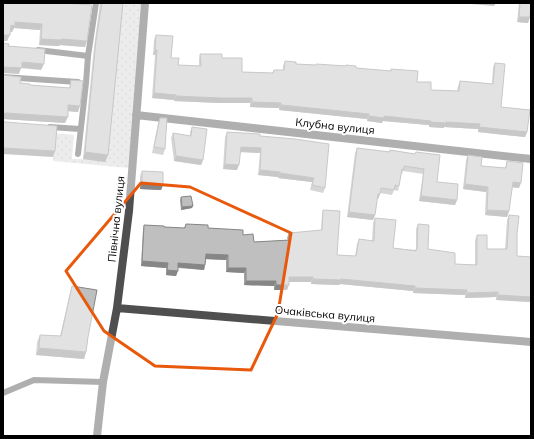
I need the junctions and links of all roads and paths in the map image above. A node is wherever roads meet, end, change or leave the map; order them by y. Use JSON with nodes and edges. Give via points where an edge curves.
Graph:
{"nodes":[{"id":1,"x":96,"y":3,"type":"edge"},
{"id":2,"x":145,"y":3,"type":"edge"},
{"id":3,"x":34,"y":49,"type":"edge"},
{"id":4,"x":88,"y":56,"type":"junction"},
{"id":5,"x":3,"y":77,"type":"edge"},
{"id":6,"x":86,"y":83,"type":"junction"},
{"id":7,"x":136,"y":115,"type":"junction"},
{"id":8,"x":42,"y":126,"type":"edge"},
{"id":9,"x":80,"y":129,"type":"junction"},
{"id":10,"x":78,"y":154,"type":"dead end"},
{"id":11,"x":531,"y":159,"type":"edge"},
{"id":12,"x":117,"y":308,"type":"junction"},
{"id":13,"x":531,"y":342,"type":"edge"},
{"id":14,"x":103,"y":382,"type":"junction"},
{"id":15,"x":3,"y":393,"type":"edge"},
{"id":16,"x":98,"y":436,"type":"edge"}],
"edges":[{"from":1,"to":4,"type":"lane"},
{"from":2,"to":7,"type":"street","name":"Північна вулиця"},
{"from":3,"to":4,"type":"lane"},
{"from":4,"to":6,"type":"lane"},
{"from":5,"to":6,"type":"lane"},
{"from":6,"to":9,"type":"lane"},
{"from":7,"to":11,"type":"street","name":"Клубна вулиця"},
{"from":7,"to":12,"type":"street","name":"Північна вулиця","via":[[130,211]]},
{"from":8,"to":9,"type":"lane"},
{"from":9,"to":10,"type":"lane"},
{"from":12,"to":13,"type":"street","name":"Очаківська вулиця"},
{"from":12,"to":14,"type":"street","name":"Північна вулиця"},
{"from":14,"to":15,"type":"lane","via":[[34,380]]},
{"from":14,"to":16,"type":"street","name":"Північна вулиця"}]}
